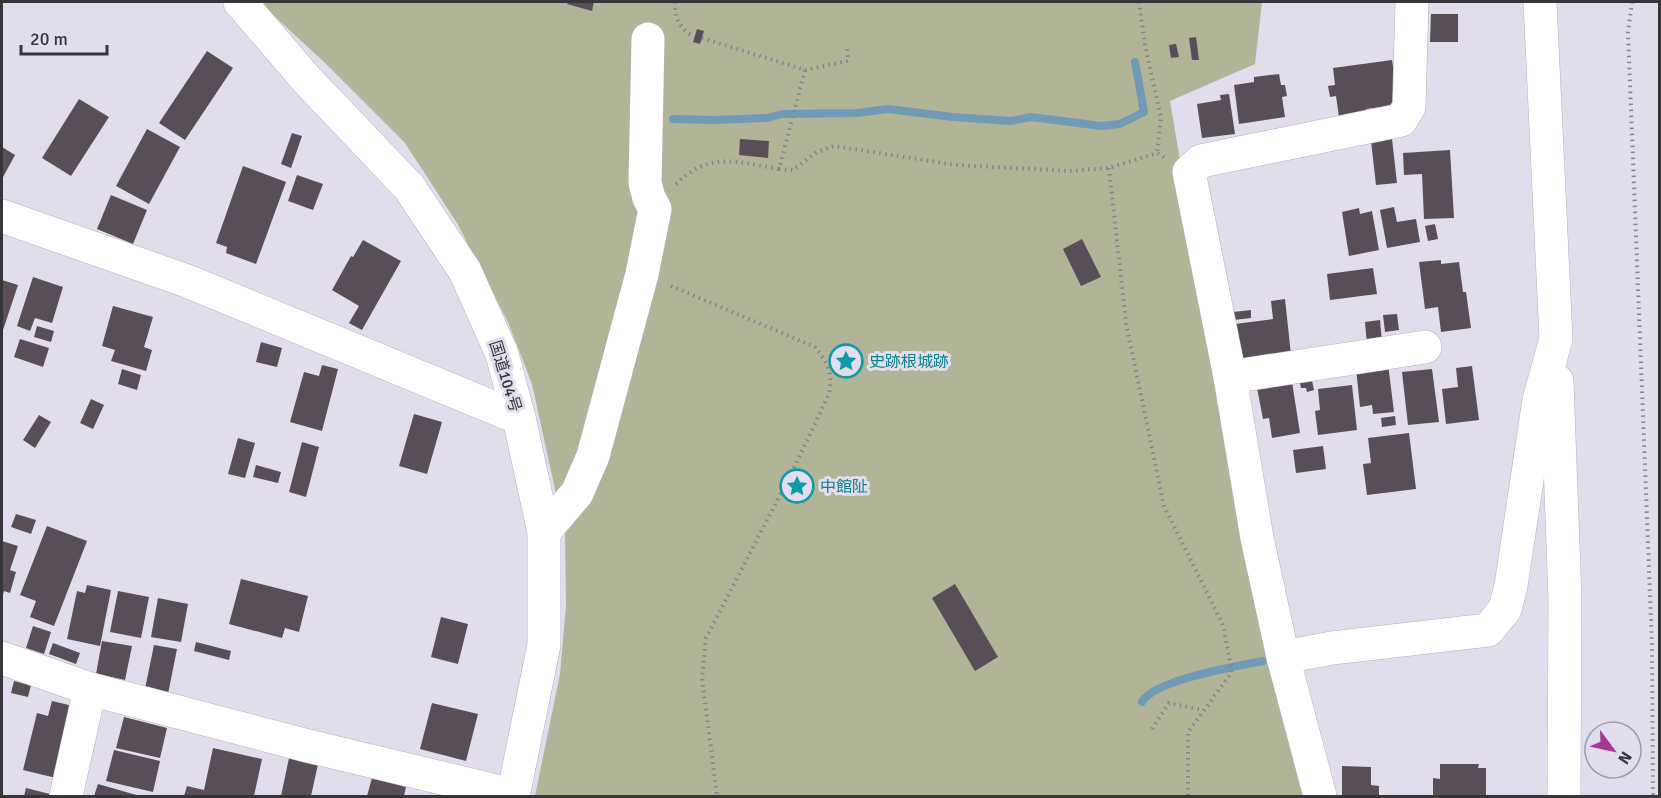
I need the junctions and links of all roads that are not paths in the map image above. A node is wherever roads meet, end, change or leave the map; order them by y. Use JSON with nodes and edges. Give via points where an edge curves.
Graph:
{"nodes":[{"id":1,"x":240,"y":2,"type":"edge"},
{"id":2,"x":1412,"y":2,"type":"edge"},
{"id":3,"x":1540,"y":2,"type":"edge"},
{"id":4,"x":648,"y":39,"type":"dead end"},
{"id":5,"x":2,"y":216,"type":"edge"},
{"id":6,"x":1556,"y":339,"type":"junction"},
{"id":7,"x":1425,"y":347,"type":"dead end"},
{"id":8,"x":1230,"y":377,"type":"junction"},
{"id":9,"x":519,"y":418,"type":"junction"},
{"id":10,"x":544,"y":532,"type":"junction"},
{"id":11,"x":1283,"y":657,"type":"junction"},
{"id":12,"x":2,"y":658,"type":"edge"},
{"id":13,"x":90,"y":689,"type":"junction"},
{"id":14,"x":66,"y":796,"type":"edge"},
{"id":15,"x":513,"y":796,"type":"edge"},
{"id":16,"x":1320,"y":796,"type":"edge"},
{"id":17,"x":1564,"y":796,"type":"edge"}],
"edges":[{"from":1,"to":9,"type":"main road","name":"国道104号","via":[[307,80],[409,187],[465,271],[502,354]]},
{"from":2,"to":8,"type":"main road","via":[[1409,107],[1401,120],[1201,161],[1189,172]]},
{"from":3,"to":6,"type":"main road"},
{"from":4,"to":10,"type":"main road","via":[[645,183],[655,210],[642,274],[593,456],[577,493]]},
{"from":5,"to":9,"type":"main road","via":[[187,281]]},
{"from":6,"to":11,"type":"main road","via":[[1539,400],[1511,586],[1505,609],[1488,630]]},
{"from":6,"to":17,"type":"main road","via":[[1565,599]]},
{"from":7,"to":8,"type":"main road"},
{"from":8,"to":11,"type":"main road","via":[[1257,538]]},
{"from":9,"to":10,"type":"main road","name":"国道104号"},
{"from":10,"to":15,"type":"main road","name":"国道104号","via":[[544,645]]},
{"from":11,"to":16,"type":"main road"},
{"from":12,"to":13,"type":"main road"},
{"from":13,"to":14,"type":"main road"},
{"from":13,"to":15,"type":"main road"}]}
